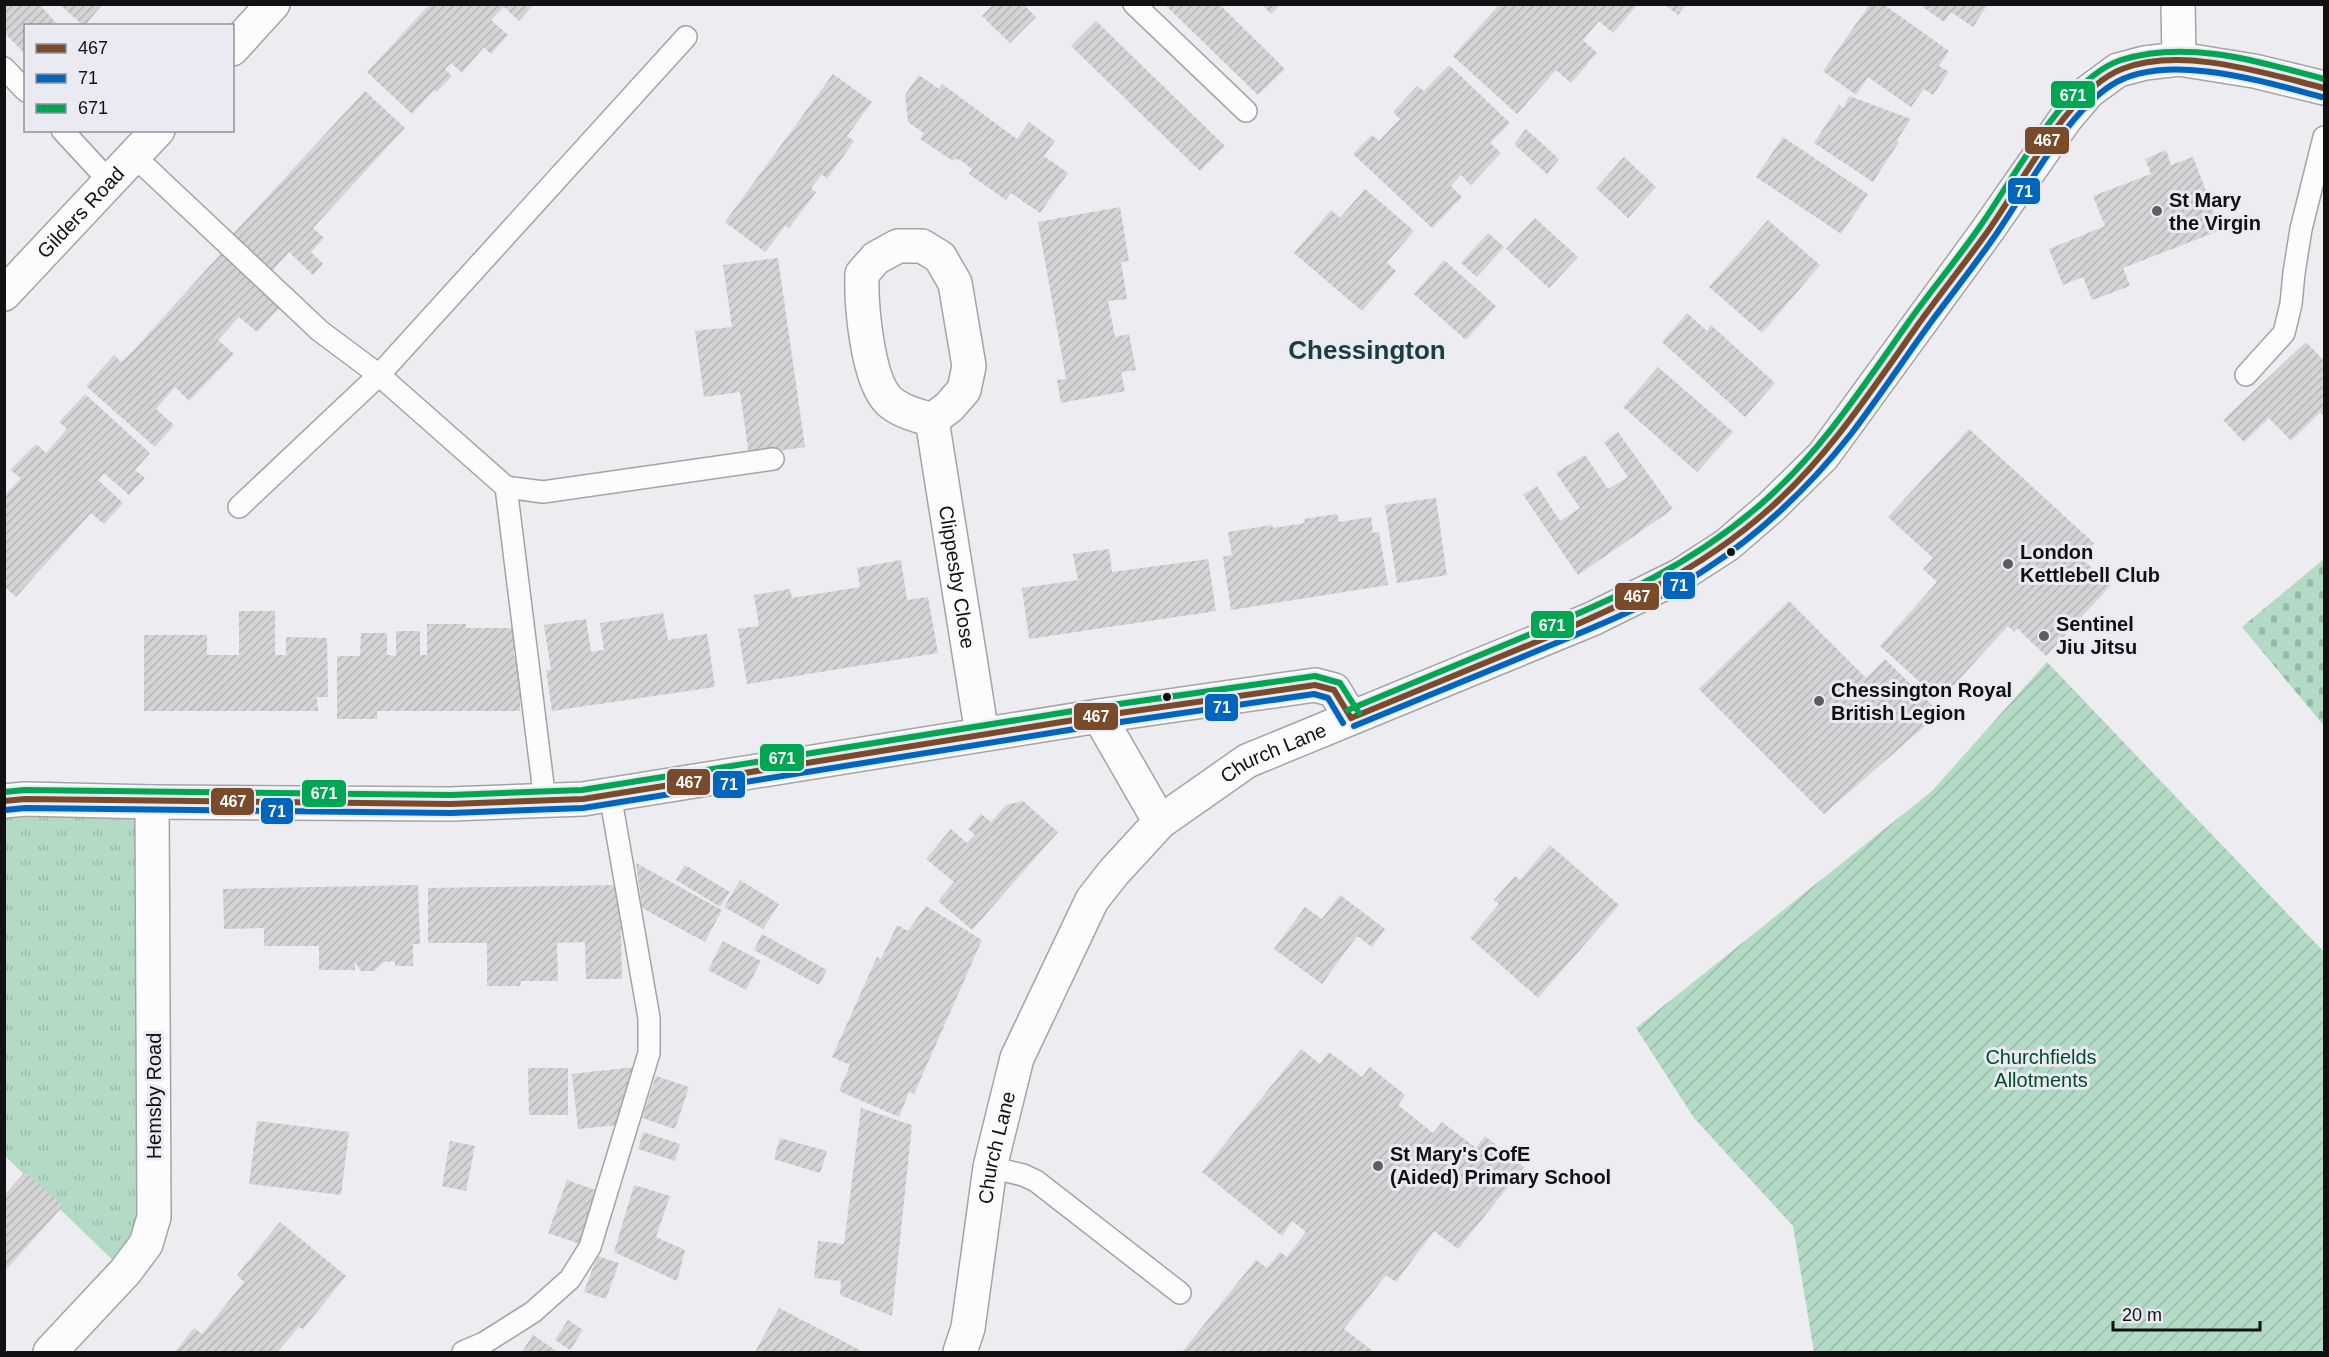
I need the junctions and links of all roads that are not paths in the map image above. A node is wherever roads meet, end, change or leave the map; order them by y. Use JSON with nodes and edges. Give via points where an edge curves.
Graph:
{"nodes":[{"id":1,"x":273,"y":4,"type":"edge"},
{"id":2,"x":1134,"y":4,"type":"edge"},
{"id":3,"x":2178,"y":4,"type":"edge"},
{"id":4,"x":686,"y":37,"type":"dead end"},
{"id":5,"x":234,"y":47,"type":"edge"},
{"id":6,"x":2179,"y":59,"type":"junction"},
{"id":7,"x":4,"y":68,"type":"edge"},
{"id":8,"x":2325,"y":88,"type":"edge"},
{"id":9,"x":24,"y":89,"type":"edge"},
{"id":10,"x":1246,"y":111,"type":"dead end"},
{"id":11,"x":64,"y":132,"type":"edge"},
{"id":12,"x":156,"y":132,"type":"edge"},
{"id":13,"x":2325,"y":137,"type":"edge"},
{"id":14,"x":134,"y":156,"type":"junction"},
{"id":15,"x":110,"y":182,"type":"junction"},
{"id":16,"x":4,"y":294,"type":"edge"},
{"id":17,"x":379,"y":375,"type":"junction"},
{"id":18,"x":2246,"y":375,"type":"dead end"},
{"id":19,"x":932,"y":420,"type":"junction"},
{"id":20,"x":772,"y":459,"type":"dead end"},
{"id":21,"x":506,"y":487,"type":"junction"},
{"id":22,"x":239,"y":507,"type":"dead end"},
{"id":23,"x":1099,"y":716,"type":"junction"},
{"id":24,"x":1351,"y":718,"type":"junction"},
{"id":25,"x":982,"y":734,"type":"junction"},
{"id":26,"x":610,"y":794,"type":"junction"},
{"id":27,"x":4,"y":801,"type":"edge"},
{"id":28,"x":545,"y":801,"type":"junction"},
{"id":29,"x":152,"y":802,"type":"junction"},
{"id":30,"x":1160,"y":822,"type":"junction"},
{"id":31,"x":990,"y":1167,"type":"junction"},
{"id":32,"x":1180,"y":1293,"type":"dead end"},
{"id":33,"x":50,"y":1353,"type":"edge"},
{"id":34,"x":463,"y":1353,"type":"edge"},
{"id":35,"x":960,"y":1353,"type":"edge"}],
"edges":[{"from":1,"to":5,"type":"street"},
{"from":2,"to":10,"type":"lane"},
{"from":3,"to":6,"type":"street"},
{"from":4,"to":17,"type":"lane"},
{"from":6,"to":8,"type":"street","name":"Church Lane","via":[[2254,70]]},
{"from":6,"to":24,"type":"street","name":"Church Lane","via":[[2118,70],[2088,92],[1823,456],[1726,545],[1679,576],[1592,619]]},
{"from":7,"to":9,"type":"lane"},
{"from":11,"to":15,"type":"lane"},
{"from":12,"to":14,"type":"street","name":"Gilders Road"},
{"from":13,"to":18,"type":"lane","via":[[2301,229],[2284,333]]},
{"from":14,"to":15,"type":"street","name":"Gilders Road"},
{"from":14,"to":17,"type":"lane","via":[[320,331]]},
{"from":15,"to":16,"type":"street","name":"Gilders Road"},
{"from":17,"to":21,"type":"lane"},
{"from":17,"to":22,"type":"lane"},
{"from":19,"to":19,"type":"street","via":[[906,412],[888,400],[873,375],[861,296],[862,274],[876,258],[898,246],[922,246],[940,257],[955,283],[969,366],[964,390]]},
{"from":19,"to":25,"type":"street","name":"Clippesby Close"},
{"from":20,"to":21,"type":"lane","via":[[543,492]]},
{"from":21,"to":28,"type":"lane"},
{"from":23,"to":24,"type":"street","via":[[1315,685],[1334,690]]},
{"from":23,"to":25,"type":"street"},
{"from":23,"to":30,"type":"street"},
{"from":24,"to":30,"type":"street","name":"Church Lane","via":[[1247,761]]},
{"from":25,"to":26,"type":"street"},
{"from":26,"to":28,"type":"street"},
{"from":26,"to":34,"type":"lane","via":[[649,1018],[649,1053],[590,1247],[570,1279],[533,1312]]},
{"from":27,"to":29,"type":"street"},
{"from":28,"to":29,"type":"street"},
{"from":29,"to":33,"type":"street","name":"Hemsby Road","via":[[154,1217],[146,1244],[125,1272]]},
{"from":30,"to":31,"type":"street","name":"Church Lane","via":[[1092,900],[1017,1058]]},
{"from":31,"to":32,"type":"lane","via":[[1036,1181]]},
{"from":31,"to":35,"type":"street","name":"Church Lane","via":[[968,1328]]}]}
